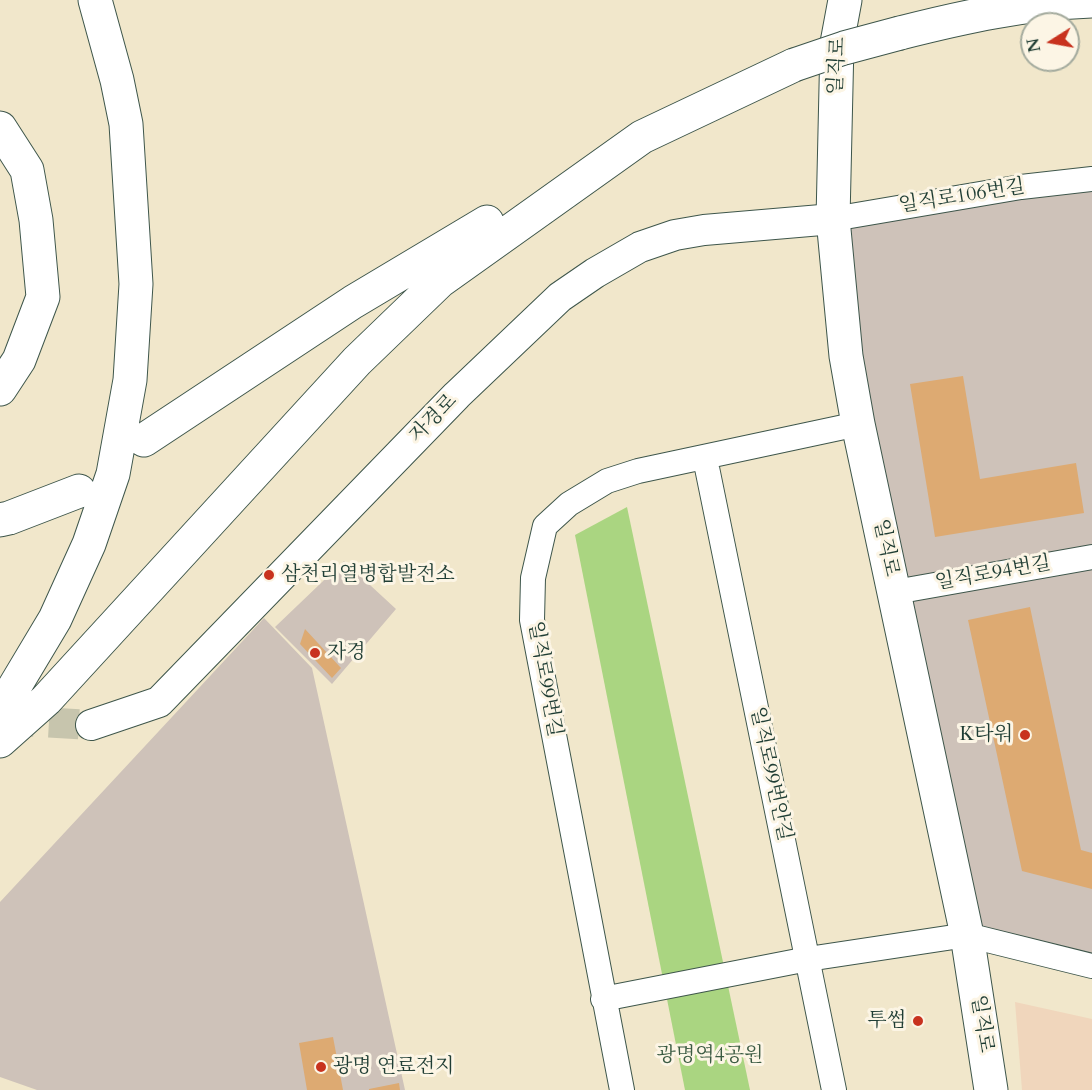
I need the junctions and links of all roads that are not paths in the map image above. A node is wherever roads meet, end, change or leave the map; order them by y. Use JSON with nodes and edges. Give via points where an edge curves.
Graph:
{"nodes":[{"id":1,"x":95,"y":0,"type":"edge"},
{"id":2,"x":845,"y":0,"type":"edge"},
{"id":3,"x":1092,"y":2,"type":"edge"},
{"id":4,"x":0,"y":128,"type":"edge"},
{"id":5,"x":642,"y":136,"type":"junction"},
{"id":6,"x":1092,"y":179,"type":"edge"},
{"id":7,"x":833,"y":219,"type":"junction"},
{"id":8,"x":0,"y":389,"type":"edge"},
{"id":9,"x":858,"y":424,"type":"junction"},
{"id":10,"x":144,"y":440,"type":"dead end"},
{"id":11,"x":705,"y":458,"type":"junction"},
{"id":12,"x":79,"y":491,"type":"dead end"},
{"id":13,"x":0,"y":520,"type":"edge"},
{"id":14,"x":1092,"y":557,"type":"edge"},
{"id":15,"x":895,"y":592,"type":"junction"},
{"id":16,"x":0,"y":711,"type":"edge"},
{"id":17,"x":91,"y":724,"type":"tunnel mouth"},
{"id":18,"x":0,"y":741,"type":"edge"},
{"id":19,"x":967,"y":935,"type":"junction"},
{"id":20,"x":808,"y":959,"type":"junction"},
{"id":21,"x":1092,"y":966,"type":"edge"},
{"id":22,"x":603,"y":999,"type":"junction"},
{"id":23,"x":622,"y":1090,"type":"edge"},
{"id":24,"x":834,"y":1090,"type":"edge"},
{"id":25,"x":991,"y":1090,"type":"edge"}],
"edges":[{"from":1,"to":16,"type":"main road","via":[[126,124],[136,284],[130,380],[113,474],[89,544],[55,619]]},
{"from":2,"to":7,"type":"main road","name":"일직로","via":[[837,43]]},
{"from":3,"to":5,"type":"main road","bridge":true,"via":[[1061,2],[966,16],[844,48],[794,65]]},
{"from":4,"to":8,"type":"main road","via":[[27,170],[43,297],[19,360]]},
{"from":5,"to":10,"type":"main road","via":[[512,206],[353,302]]},
{"from":5,"to":18,"type":"main road","via":[[440,281],[357,361],[46,700]]},
{"from":6,"to":7,"type":"street","name":"일직로106번길"},
{"from":7,"to":9,"type":"main road","name":"일직로","via":[[846,356]]},
{"from":7,"to":17,"type":"street","name":"자경로","via":[[675,235],[640,247],[595,273],[560,297],[457,395],[159,702]]},
{"from":9,"to":11,"type":"street","name":"일직로99번길"},
{"from":9,"to":15,"type":"main road","name":"일직로"},
{"from":11,"to":20,"type":"street","name":"일직로99번안길"},
{"from":11,"to":22,"type":"street","name":"일직로99번길","via":[[607,481],[569,504],[546,526],[533,578],[532,620]]},
{"from":12,"to":13,"type":"main road"},
{"from":14,"to":15,"type":"street","name":"일직로94번길"},
{"from":15,"to":19,"type":"main road","name":"일직로"},
{"from":19,"to":20,"type":"street"},
{"from":19,"to":21,"type":"street"},
{"from":19,"to":25,"type":"main road","name":"일직로"},
{"from":20,"to":22,"type":"street"},
{"from":20,"to":24,"type":"street","name":"일직로99번안길"},
{"from":22,"to":23,"type":"street","name":"일직로99번길"}]}
